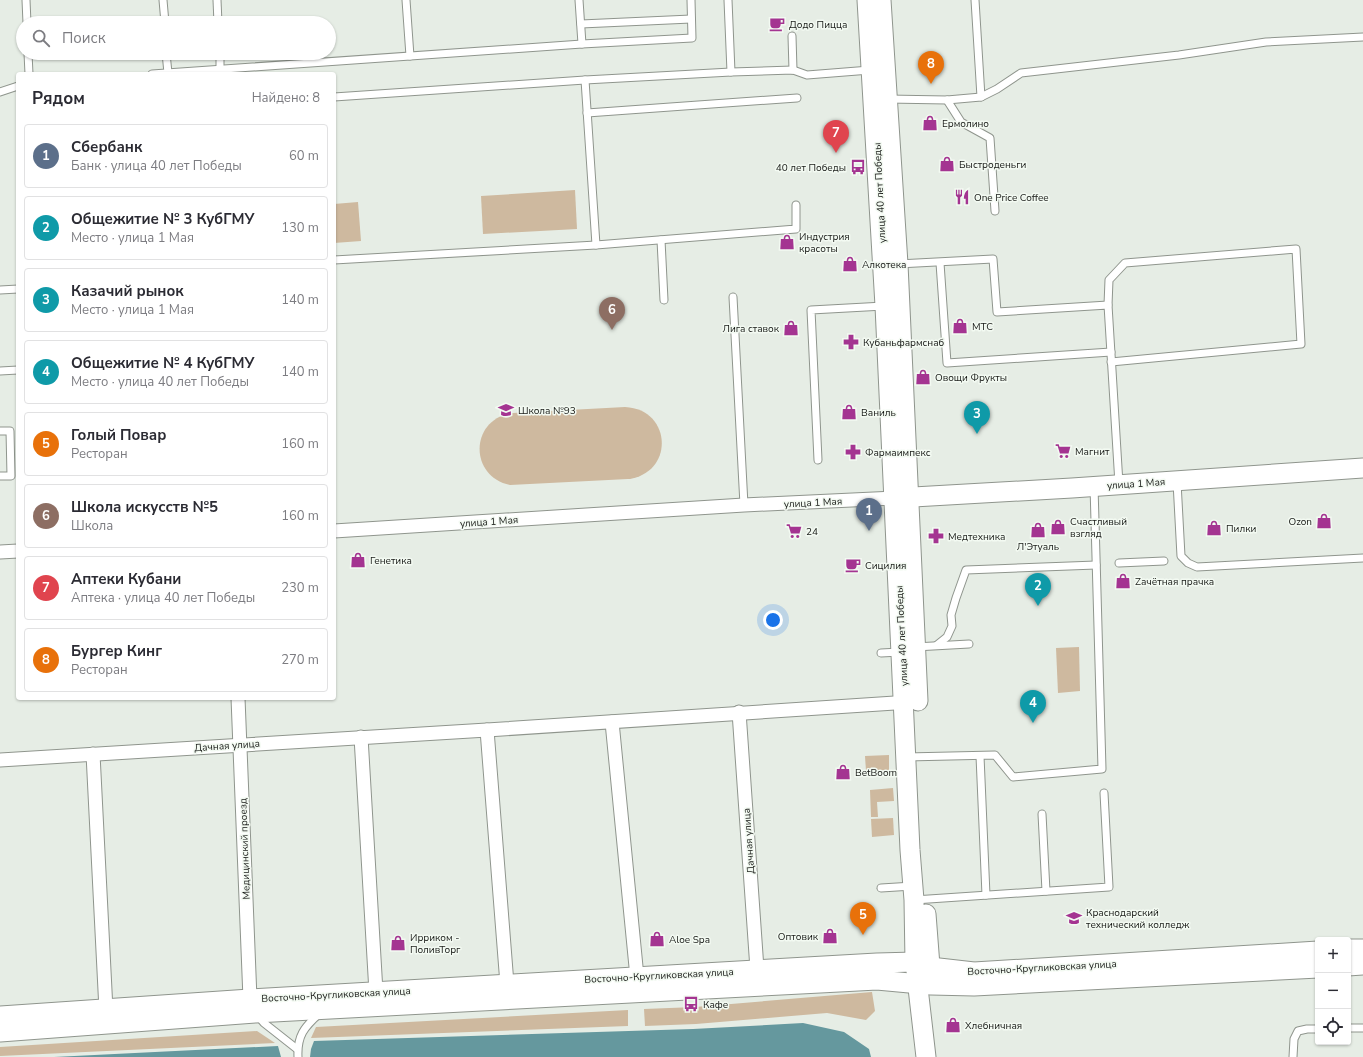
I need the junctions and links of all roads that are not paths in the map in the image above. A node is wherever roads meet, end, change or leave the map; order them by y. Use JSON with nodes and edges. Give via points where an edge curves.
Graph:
{"nodes":[{"id":1,"x":26,"y":0,"type":"edge"},
{"id":2,"x":163,"y":0,"type":"edge"},
{"id":3,"x":217,"y":0,"type":"edge"},
{"id":4,"x":406,"y":0,"type":"edge"},
{"id":5,"x":579,"y":0,"type":"edge"},
{"id":6,"x":691,"y":0,"type":"edge"},
{"id":7,"x":728,"y":0,"type":"edge"},
{"id":8,"x":867,"y":0,"type":"edge"},
{"id":9,"x":881,"y":0,"type":"edge"},
{"id":10,"x":975,"y":0,"type":"edge"},
{"id":11,"x":27,"y":16,"type":"edge"},
{"id":12,"x":164,"y":16,"type":"edge"},
{"id":13,"x":218,"y":16,"type":"edge"},
{"id":14,"x":691,"y":19,"type":"junction"},
{"id":15,"x":581,"y":24,"type":"junction"},
{"id":16,"x":792,"y":36,"type":"dead end"},
{"id":17,"x":1363,"y":37,"type":"edge"},
{"id":18,"x":582,"y":44,"type":"junction"},
{"id":19,"x":410,"y":56,"type":"junction"},
{"id":20,"x":28,"y":60,"type":"edge"},
{"id":21,"x":167,"y":60,"type":"edge"},
{"id":22,"x":220,"y":60,"type":"edge"},
{"id":23,"x":220,"y":69,"type":"junction"},
{"id":24,"x":879,"y":69,"type":"junction"},
{"id":25,"x":793,"y":70,"type":"junction"},
{"id":26,"x":29,"y":72,"type":"edge"},
{"id":27,"x":168,"y":72,"type":"edge"},
{"id":28,"x":181,"y":72,"type":"edge"},
{"id":29,"x":731,"y":72,"type":"junction"},
{"id":30,"x":585,"y":80,"type":"junction"},
{"id":31,"x":16,"y":87,"type":"edge"},
{"id":32,"x":0,"y":92,"type":"edge"},
{"id":33,"x":336,"y":97,"type":"edge"},
{"id":34,"x":981,"y":97,"type":"junction"},
{"id":35,"x":797,"y":98,"type":"dead end"},
{"id":36,"x":880,"y":99,"type":"junction"},
{"id":37,"x":947,"y":100,"type":"junction"},
{"id":38,"x":587,"y":113,"type":"junction"},
{"id":39,"x":796,"y":205,"type":"dead end"},
{"id":40,"x":995,"y":211,"type":"dead end"},
{"id":41,"x":661,"y":240,"type":"junction"},
{"id":42,"x":596,"y":245,"type":"junction"},
{"id":43,"x":336,"y":260,"type":"edge"},
{"id":44,"x":940,"y":263,"type":"junction"},
{"id":45,"x":898,"y":264,"type":"junction"},
{"id":46,"x":16,"y":289,"type":"edge"},
{"id":47,"x":0,"y":290,"type":"edge"},
{"id":48,"x":733,"y":297,"type":"dead end"},
{"id":49,"x":664,"y":300,"type":"dead end"},
{"id":50,"x":1108,"y":305,"type":"junction"},
{"id":51,"x":893,"y":306,"type":"junction"},
{"id":52,"x":1111,"y":352,"type":"junction"},
{"id":53,"x":1111,"y":362,"type":"junction"},
{"id":54,"x":16,"y":370,"type":"edge"},
{"id":55,"x":0,"y":371,"type":"edge"},
{"id":56,"x":0,"y":431,"type":"edge"},
{"id":57,"x":10,"y":444,"type":"junction"},
{"id":58,"x":16,"y":444,"type":"edge"},
{"id":59,"x":818,"y":460,"type":"dead end"},
{"id":60,"x":1363,"y":468,"type":"edge"},
{"id":61,"x":0,"y":476,"type":"edge"},
{"id":62,"x":1177,"y":480,"type":"junction"},
{"id":63,"x":1118,"y":484,"type":"junction"},
{"id":64,"x":1094,"y":486,"type":"junction"},
{"id":65,"x":902,"y":498,"type":"junction"},
{"id":66,"x":744,"y":505,"type":"junction"},
{"id":67,"x":336,"y":531,"type":"edge"},
{"id":68,"x":16,"y":551,"type":"edge"},
{"id":69,"x":0,"y":552,"type":"edge"},
{"id":70,"x":1363,"y":558,"type":"edge"},
{"id":71,"x":1164,"y":561,"type":"dead end"},
{"id":72,"x":1119,"y":564,"type":"dead end"},
{"id":73,"x":1096,"y":565,"type":"junction"},
{"id":74,"x":969,"y":644,"type":"dead end"},
{"id":75,"x":937,"y":645,"type":"junction"},
{"id":76,"x":908,"y":649,"type":"junction"},
{"id":77,"x":881,"y":653,"type":"dead end"},
{"id":78,"x":238,"y":700,"type":"edge"},
{"id":79,"x":911,"y":702,"type":"junction"},
{"id":80,"x":739,"y":712,"type":"junction"},
{"id":81,"x":612,"y":722,"type":"junction"},
{"id":82,"x":487,"y":730,"type":"junction"},
{"id":83,"x":361,"y":737,"type":"junction"},
{"id":84,"x":239,"y":745,"type":"junction"},
{"id":85,"x":93,"y":754,"type":"junction"},
{"id":86,"x":980,"y":756,"type":"junction"},
{"id":87,"x":913,"y":757,"type":"junction"},
{"id":88,"x":0,"y":760,"type":"edge"},
{"id":89,"x":1104,"y":793,"type":"dead end"},
{"id":90,"x":1042,"y":814,"type":"dead end"},
{"id":91,"x":881,"y":888,"type":"dead end"},
{"id":92,"x":1046,"y":891,"type":"junction"},
{"id":93,"x":917,"y":895,"type":"junction"},
{"id":94,"x":986,"y":895,"type":"junction"},
{"id":95,"x":1351,"y":949,"type":"edge"},
{"id":96,"x":1363,"y":949,"type":"edge"},
{"id":97,"x":1315,"y":951,"type":"edge"},
{"id":98,"x":1363,"y":965,"type":"edge"},
{"id":99,"x":1351,"y":966,"type":"edge"},
{"id":100,"x":1315,"y":968,"type":"edge"},
{"id":101,"x":757,"y":969,"type":"junction"},
{"id":102,"x":923,"y":974,"type":"junction"},
{"id":103,"x":637,"y":977,"type":"junction"},
{"id":104,"x":507,"y":984,"type":"junction"},
{"id":105,"x":376,"y":992,"type":"junction"},
{"id":106,"x":253,"y":1006,"type":"junction"},
{"id":107,"x":106,"y":1010,"type":"junction"},
{"id":108,"x":323,"y":1010,"type":"junction"},
{"id":109,"x":0,"y":1016,"type":"edge"},
{"id":110,"x":1315,"y":1028,"type":"edge"},
{"id":111,"x":1351,"y":1028,"type":"edge"},
{"id":112,"x":1363,"y":1028,"type":"edge"},
{"id":113,"x":0,"y":1032,"type":"edge"},
{"id":114,"x":297,"y":1049,"type":"junction"},
{"id":115,"x":926,"y":1056,"type":"edge"},
{"id":116,"x":298,"y":1057,"type":"edge"},
{"id":117,"x":1293,"y":1057,"type":"edge"}],
"edges":[{"from":1,"to":11,"type":"lane"},
{"from":2,"to":12,"type":"lane"},
{"from":3,"to":13,"type":"lane"},
{"from":4,"to":19,"type":"lane"},
{"from":5,"to":15,"type":"lane"},
{"from":6,"to":14,"type":"lane"},
{"from":7,"to":29,"type":"lane"},
{"from":8,"to":24,"type":"main road","name":"улица 40 лет Победы"},
{"from":9,"to":24,"type":"main road","name":"улица 40 лет Победы"},
{"from":10,"to":34,"type":"lane"},
{"from":14,"to":15,"type":"lane"},
{"from":14,"to":18,"type":"lane","via":[[692,38]]},
{"from":15,"to":18,"type":"lane"},
{"from":16,"to":25,"type":"lane"},
{"from":17,"to":34,"type":"lane","via":[[1266,42],[1021,73]]},
{"from":18,"to":19,"type":"lane"},
{"from":19,"to":23,"type":"lane"},
{"from":20,"to":26,"type":"lane"},
{"from":21,"to":27,"type":"lane"},
{"from":22,"to":23,"type":"lane"},
{"from":23,"to":28,"type":"lane"},
{"from":24,"to":25,"type":"lane","via":[[807,75]]},
{"from":24,"to":36,"type":"main road","name":"улица 40 лет Победы"},
{"from":25,"to":29,"type":"lane"},
{"from":29,"to":30,"type":"lane"},
{"from":30,"to":33,"type":"lane"},
{"from":30,"to":38,"type":"lane"},
{"from":31,"to":32,"type":"lane"},
{"from":34,"to":37,"type":"lane"},
{"from":35,"to":38,"type":"lane"},
{"from":36,"to":37,"type":"lane"},
{"from":36,"to":45,"type":"main road","name":"улица 40 лет Победы"},
{"from":36,"to":51,"type":"main road","name":"улица 40 лет Победы"},
{"from":37,"to":40,"type":"lane","via":[[961,122],[990,138]]},
{"from":38,"to":42,"type":"lane"},
{"from":39,"to":41,"type":"lane","via":[[796,229]]},
{"from":41,"to":42,"type":"lane"},
{"from":41,"to":49,"type":"lane"},
{"from":42,"to":43,"type":"lane"},
{"from":44,"to":45,"type":"lane"},
{"from":44,"to":50,"type":"lane","via":[[993,259],[997,312]]},
{"from":44,"to":52,"type":"lane","via":[[947,363]]},
{"from":45,"to":51,"type":"main road","name":"улица 40 лет Победы"},
{"from":46,"to":47,"type":"lane"},
{"from":48,"to":66,"type":"lane"},
{"from":50,"to":52,"type":"lane"},
{"from":50,"to":53,"type":"lane","via":[[1109,280],[1125,263],[1296,249],[1301,344]]},
{"from":51,"to":59,"type":"lane","via":[[811,310]]},
{"from":51,"to":65,"type":"main road","name":"улица 40 лет Победы"},
{"from":52,"to":53,"type":"lane"},
{"from":53,"to":63,"type":"lane"},
{"from":54,"to":55,"type":"lane"},
{"from":56,"to":57,"type":"lane","via":[[10,431]]},
{"from":57,"to":58,"type":"lane"},
{"from":57,"to":61,"type":"lane","via":[[11,476]]},
{"from":60,"to":62,"type":"main road","name":"улица 1 Мая"},
{"from":62,"to":63,"type":"main road","name":"улица 1 Мая"},
{"from":62,"to":70,"type":"lane","via":[[1181,556],[1197,567]]},
{"from":63,"to":64,"type":"main road","name":"улица 1 Мая"},
{"from":64,"to":65,"type":"main road","name":"улица 1 Мая"},
{"from":64,"to":73,"type":"lane"},
{"from":65,"to":66,"type":"street","name":"улица 1 Мая"},
{"from":65,"to":76,"type":"main road","name":"улица 40 лет Победы"},
{"from":66,"to":67,"type":"street","name":"улица 1 Мая"},
{"from":68,"to":69,"type":"street"},
{"from":71,"to":72,"type":"lane"},
{"from":73,"to":75,"type":"lane","via":[[966,570],[951,615],[952,626],[947,637]]},
{"from":73,"to":86,"type":"lane","via":[[1102,769],[1013,777],[995,755]]},
{"from":74,"to":75,"type":"lane"},
{"from":75,"to":76,"type":"lane"},
{"from":76,"to":77,"type":"lane"},
{"from":76,"to":79,"type":"main road","name":"улица 40 лет Победы"},
{"from":78,"to":84,"type":"street","name":"Медицинский проезд"},
{"from":79,"to":80,"type":"street","name":"Дачная улица"},
{"from":79,"to":87,"type":"main road","name":"улица 40 лет Победы"},
{"from":80,"to":81,"type":"street","name":"Дачная улица"},
{"from":80,"to":101,"type":"street","name":"Дачная улица"},
{"from":81,"to":82,"type":"street","name":"Дачная улица"},
{"from":81,"to":103,"type":"street"},
{"from":82,"to":83,"type":"street","name":"Дачная улица"},
{"from":82,"to":104,"type":"street"},
{"from":83,"to":84,"type":"street","name":"Дачная улица"},
{"from":83,"to":105,"type":"street"},
{"from":84,"to":85,"type":"street","name":"Дачная улица"},
{"from":84,"to":106,"type":"street","name":"Медицинский проезд"},
{"from":85,"to":88,"type":"street","name":"Дачная улица"},
{"from":85,"to":107,"type":"street"},
{"from":86,"to":87,"type":"lane"},
{"from":86,"to":94,"type":"lane"},
{"from":87,"to":93,"type":"main road"},
{"from":89,"to":92,"type":"lane","via":[[1109,887]]},
{"from":90,"to":92,"type":"lane"},
{"from":91,"to":93,"type":"lane"},
{"from":92,"to":94,"type":"lane"},
{"from":93,"to":94,"type":"lane"},
{"from":93,"to":102,"type":"main road"},
{"from":95,"to":96,"type":"main road"},
{"from":97,"to":102,"type":"main road","name":"Восточно-Кругликовская улица"},
{"from":98,"to":99,"type":"main road"},
{"from":100,"to":102,"type":"main road","name":"Восточно-Кругликовская улица","via":[[974,986]]},
{"from":101,"to":102,"type":"main road","name":"Восточно-Кругликовская улица"},
{"from":101,"to":103,"type":"main road","name":"Восточно-Кругликовская улица"},
{"from":102,"to":108,"type":"main road","name":"Восточно-Кругликовская улица","via":[[827,983]]},
{"from":102,"to":115,"type":"main road"},
{"from":103,"to":104,"type":"main road","name":"Восточно-Кругликовская улица"},
{"from":104,"to":105,"type":"main road","name":"Восточно-Кругликовская улица"},
{"from":105,"to":106,"type":"main road","name":"Восточно-Кругликовская улица"},
{"from":106,"to":107,"type":"main road","name":"Восточно-Кругликовская улица"},
{"from":106,"to":108,"type":"main road","name":"Восточно-Кругликовская улица"},
{"from":106,"to":113,"type":"main road","name":"Восточно-Кругликовская улица"},
{"from":106,"to":114,"type":"lane","via":[[264,1023]]},
{"from":107,"to":109,"type":"main road","name":"Восточно-Кругликовская улица"},
{"from":108,"to":114,"type":"lane","via":[[301,1033]]},
{"from":110,"to":117,"type":"lane","via":[[1298,1031],[1294,1039]]},
{"from":111,"to":112,"type":"lane"},
{"from":114,"to":116,"type":"lane"}]}
